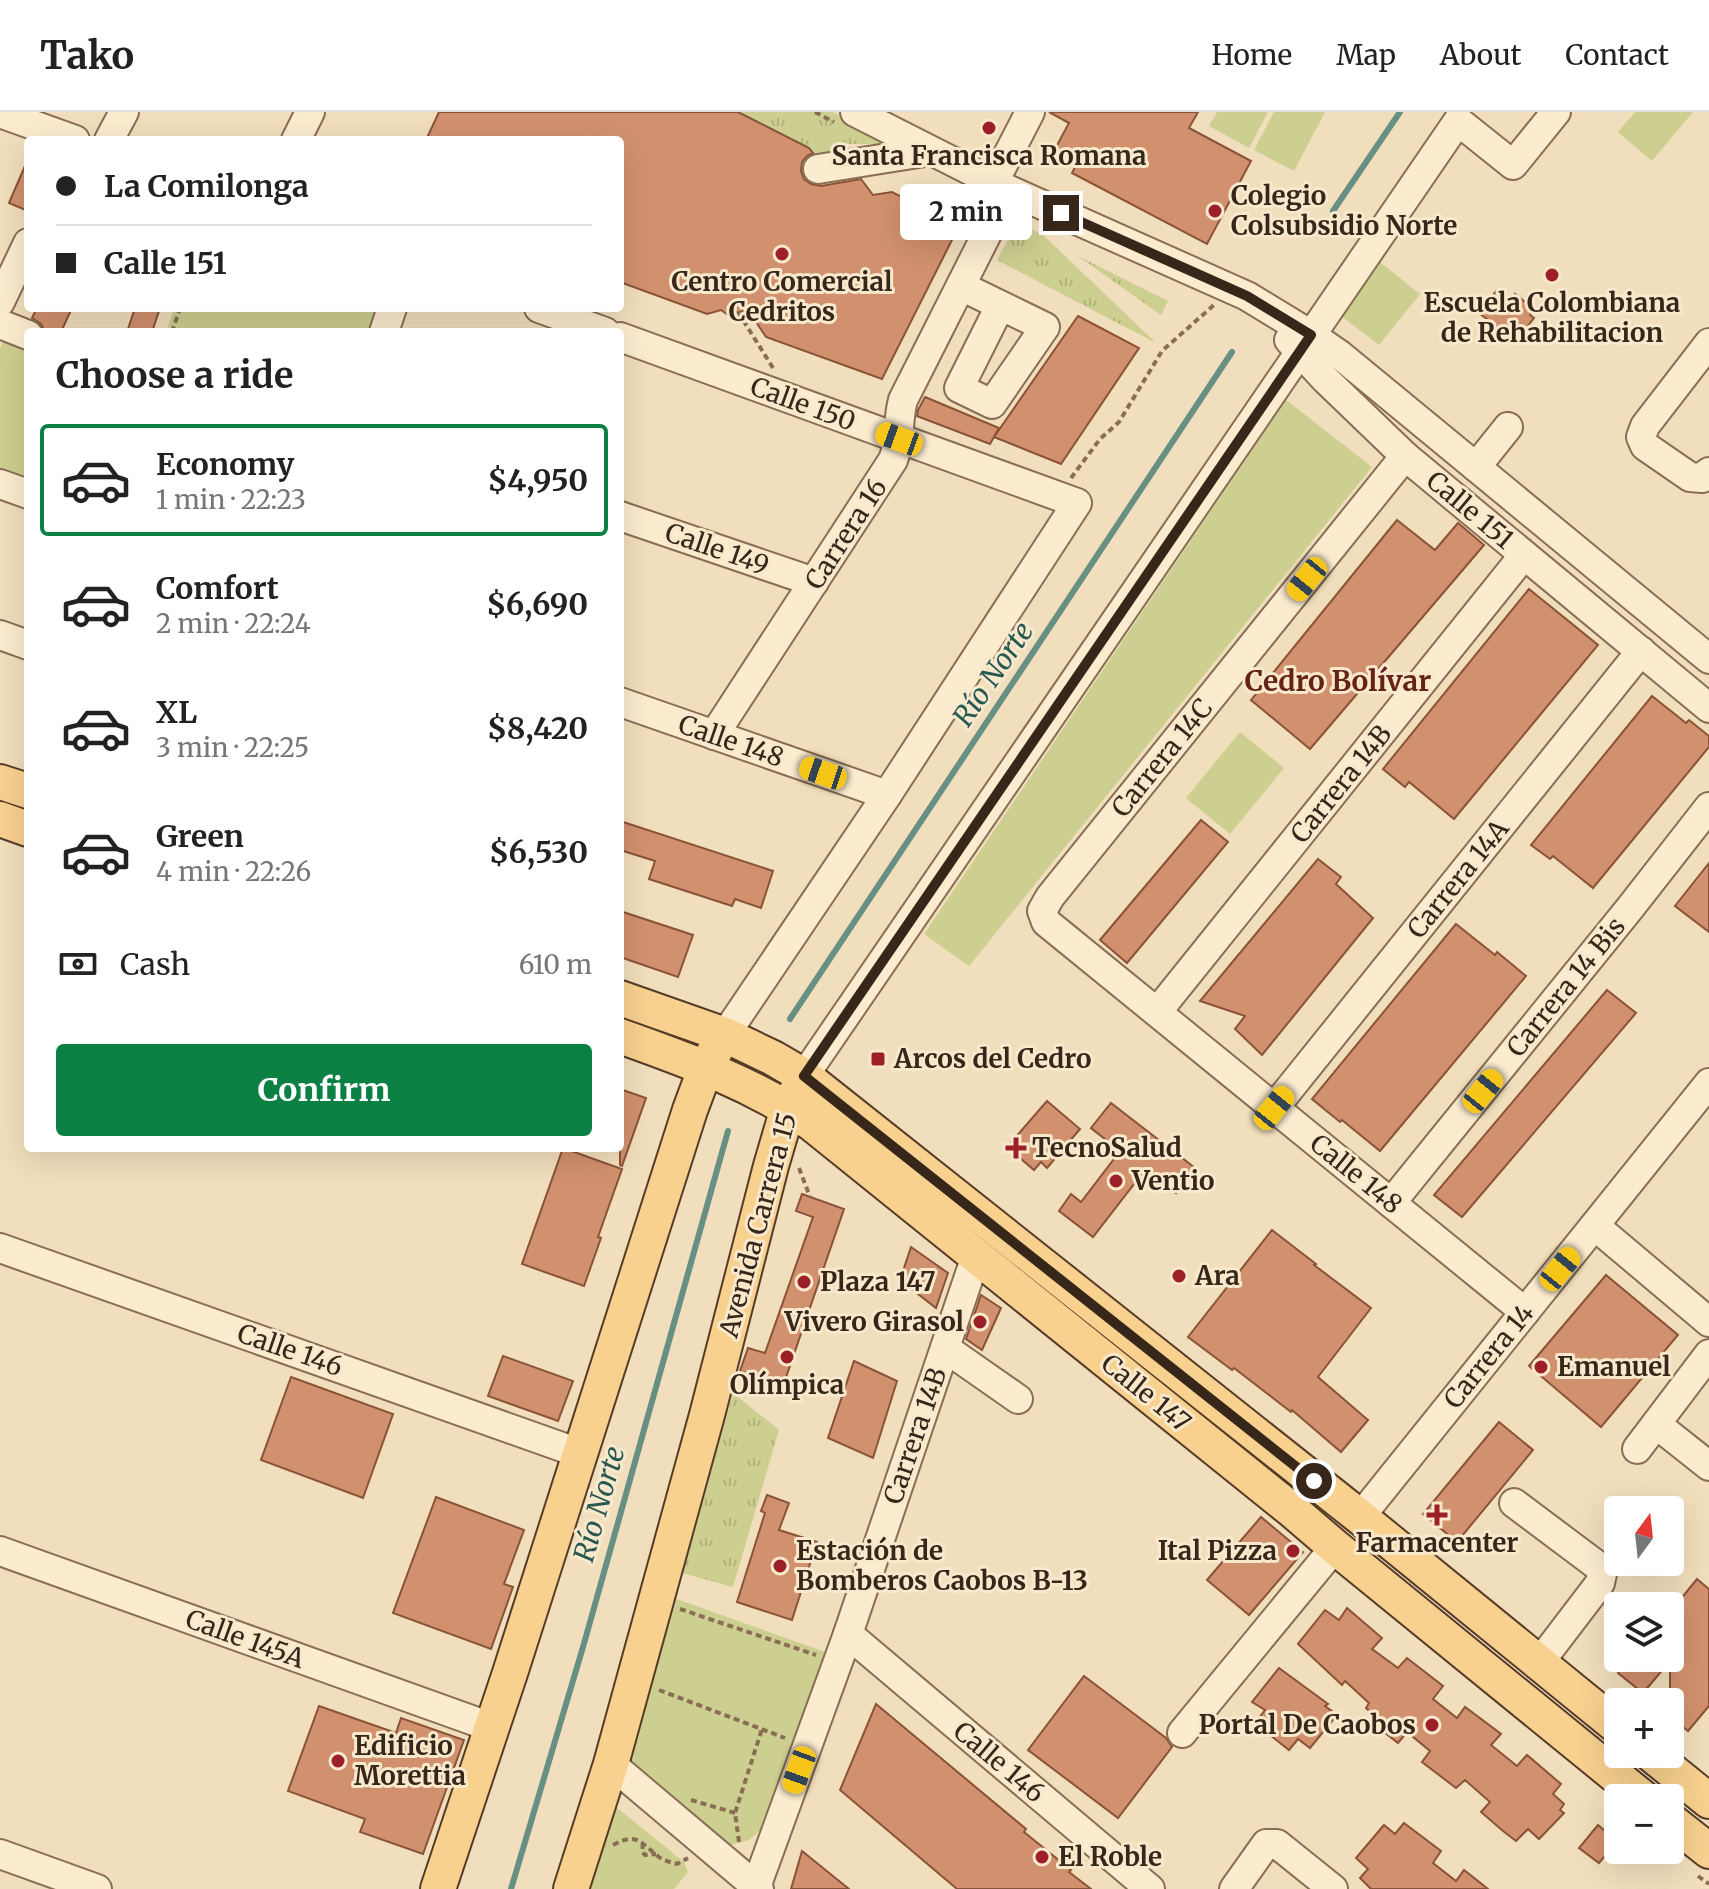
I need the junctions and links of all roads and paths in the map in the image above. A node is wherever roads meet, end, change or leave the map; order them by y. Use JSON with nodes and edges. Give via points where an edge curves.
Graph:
{"nodes":[{"id":1,"x":124,"y":112,"type":"edge"},
{"id":2,"x":310,"y":112,"type":"edge"},
{"id":3,"x":855,"y":112,"type":"edge"},
{"id":4,"x":1030,"y":112,"type":"edge"},
{"id":5,"x":1556,"y":112,"type":"edge"},
{"id":6,"x":0,"y":113,"type":"edge"},
{"id":7,"x":64,"y":136,"type":"edge"},
{"id":8,"x":111,"y":136,"type":"edge"},
{"id":9,"x":298,"y":136,"type":"edge"},
{"id":10,"x":931,"y":151,"type":"junction"},
{"id":11,"x":818,"y":169,"type":"dead end"},
{"id":12,"x":1002,"y":186,"type":"junction"},
{"id":13,"x":24,"y":251,"type":"edge"},
{"id":14,"x":961,"y":286,"type":"junction"},
{"id":15,"x":0,"y":302,"type":"edge"},
{"id":16,"x":1217,"y":303,"type":"dead end"},
{"id":17,"x":1000,"y":306,"type":"dead end"},
{"id":18,"x":545,"y":312,"type":"edge"},
{"id":19,"x":738,"y":312,"type":"dead end"},
{"id":20,"x":0,"y":324,"type":"edge"},
{"id":21,"x":566,"y":325,"type":"edge"},
{"id":22,"x":24,"y":333,"type":"edge"},
{"id":23,"x":624,"y":338,"type":"edge"},
{"id":24,"x":1305,"y":343,"type":"junction"},
{"id":25,"x":1709,"y":343,"type":"edge"},
{"id":26,"x":777,"y":376,"type":"dead end"},
{"id":27,"x":1508,"y":427,"type":"dead end"},
{"id":28,"x":899,"y":439,"type":"junction"},
{"id":29,"x":1405,"y":456,"type":"junction"},
{"id":30,"x":1086,"y":459,"type":"dead end"},
{"id":31,"x":1476,"y":467,"type":"junction"},
{"id":32,"x":1709,"y":472,"type":"edge"},
{"id":33,"x":0,"y":484,"type":"edge"},
{"id":34,"x":24,"y":493,"type":"edge"},
{"id":35,"x":624,"y":517,"type":"edge"},
{"id":36,"x":1524,"y":555,"type":"junction"},
{"id":37,"x":814,"y":582,"type":"junction"},
{"id":38,"x":0,"y":635,"type":"edge"},
{"id":39,"x":24,"y":644,"type":"edge"},
{"id":40,"x":1641,"y":651,"type":"junction"},
{"id":41,"x":1709,"y":659,"type":"edge"},
{"id":42,"x":624,"y":703,"type":"edge"},
{"id":43,"x":1709,"y":708,"type":"edge"},
{"id":44,"x":714,"y":735,"type":"junction"},
{"id":45,"x":887,"y":795,"type":"junction"},
{"id":46,"x":1709,"y":807,"type":"edge"},
{"id":47,"x":1042,"y":911,"type":"joint"},
{"id":48,"x":624,"y":999,"type":"edge"},
{"id":49,"x":1157,"y":1012,"type":"junction"},
{"id":50,"x":725,"y":1035,"type":"junction"},
{"id":51,"x":624,"y":1037,"type":"edge"},
{"id":52,"x":706,"y":1067,"type":"junction"},
{"id":53,"x":804,"y":1076,"type":"junction"},
{"id":54,"x":1709,"y":1083,"type":"edge"},
{"id":55,"x":788,"y":1108,"type":"junction"},
{"id":56,"x":1274,"y":1108,"type":"junction"},
{"id":57,"x":796,"y":1161,"type":"dead end"},
{"id":58,"x":810,"y":1197,"type":"dead end"},
{"id":59,"x":1391,"y":1203,"type":"junction"},
{"id":60,"x":1595,"y":1226,"type":"junction"},
{"id":61,"x":0,"y":1248,"type":"edge"},
{"id":62,"x":976,"y":1256,"type":"junction"},
{"id":63,"x":1525,"y":1312,"type":"junction"},
{"id":64,"x":1709,"y":1322,"type":"edge"},
{"id":65,"x":945,"y":1348,"type":"junction"},
{"id":66,"x":1709,"y":1354,"type":"edge"},
{"id":67,"x":1018,"y":1399,"type":"dead end"},
{"id":68,"x":1656,"y":1424,"type":"junction"},
{"id":69,"x":1637,"y":1449,"type":"dead end"},
{"id":70,"x":579,"y":1453,"type":"junction"},
{"id":71,"x":1709,"y":1466,"type":"edge"},
{"id":72,"x":1514,"y":1503,"type":"dead end"},
{"id":73,"x":1360,"y":1517,"type":"junction"},
{"id":74,"x":1335,"y":1547,"type":"junction"},
{"id":75,"x":0,"y":1552,"type":"edge"},
{"id":76,"x":674,"y":1607,"type":"dead end"},
{"id":77,"x":848,"y":1634,"type":"junction"},
{"id":78,"x":837,"y":1663,"type":"junction"},
{"id":79,"x":1539,"y":1663,"type":"junction"},
{"id":80,"x":653,"y":1688,"type":"dead end"},
{"id":81,"x":1604,"y":1716,"type":"edge"},
{"id":82,"x":491,"y":1727,"type":"junction"},
{"id":83,"x":762,"y":1729,"type":"junction"},
{"id":84,"x":1182,"y":1733,"type":"dead end"},
{"id":85,"x":807,"y":1747,"type":"junction"},
{"id":86,"x":611,"y":1764,"type":"junction"},
{"id":87,"x":1668,"y":1768,"type":"edge"},
{"id":88,"x":1626,"y":1784,"type":"edge"},
{"id":89,"x":689,"y":1799,"type":"dead end"},
{"id":90,"x":1709,"y":1801,"type":"edge"},
{"id":91,"x":735,"y":1813,"type":"junction"},
{"id":92,"x":1684,"y":1831,"type":"edge"},
{"id":93,"x":737,"y":1832,"type":"dead end"},
{"id":94,"x":706,"y":1844,"type":"junction"},
{"id":95,"x":611,"y":1846,"type":"dead end"},
{"id":96,"x":1709,"y":1851,"type":"edge"},
{"id":97,"x":0,"y":1854,"type":"edge"},
{"id":98,"x":758,"y":1888,"type":"edge"},
{"id":99,"x":97,"y":1889,"type":"edge"},
{"id":100,"x":438,"y":1889,"type":"edge"},
{"id":101,"x":571,"y":1889,"type":"edge"},
{"id":102,"x":1150,"y":1889,"type":"edge"},
{"id":103,"x":1234,"y":1889,"type":"edge"},
{"id":104,"x":1333,"y":1889,"type":"edge"}],
"edges":[{"from":1,"to":8,"type":"street"},
{"from":2,"to":9,"type":"street"},
{"from":3,"to":10,"type":"street","name":"Calle 151"},
{"from":4,"to":12,"type":"street","name":"Carrera 16"},
{"from":5,"to":24,"type":"street","name":"Avenida Carrera 15","via":[[1513,165],[1458,121]]},
{"from":6,"to":7,"type":"street"},
{"from":10,"to":11,"type":"street"},
{"from":10,"to":12,"type":"street","name":"Calle 151"},
{"from":12,"to":14,"type":"street","name":"Carrera 16"},
{"from":12,"to":24,"type":"street","name":"Calle 151","via":[[1247,296]]},
{"from":13,"to":15,"type":"street"},
{"from":14,"to":17,"type":"street"},
{"from":14,"to":28,"type":"street","name":"Carrera 16","via":[[903,400]]},
{"from":16,"to":30,"type":"path","via":[[1162,351],[1119,422]]},
{"from":18,"to":21,"type":"street"},
{"from":19,"to":26,"type":"path"},
{"from":20,"to":22,"type":"street"},
{"from":23,"to":28,"type":"street","name":"Calle 150"},
{"from":24,"to":29,"type":"street","name":"Calle 151","via":[[1325,379]]},
{"from":24,"to":31,"type":"street","name":"Calle 151","via":[[1340,355]]},
{"from":24,"to":53,"type":"street","name":"Avenida Carrera 15"},
{"from":25,"to":32,"type":"street","via":[[1641,437],[1645,446],[1690,477],[1702,478]]},
{"from":27,"to":31,"type":"street"},
{"from":28,"to":37,"type":"street","name":"Carrera 16","via":[[893,460]]},
{"from":28,"to":45,"type":"street","name":"Calle 150","via":[[1077,503]]},
{"from":29,"to":36,"type":"street","name":"Calle 151"},
{"from":29,"to":47,"type":"street","name":"Carrera 14C"},
{"from":31,"to":41,"type":"street","name":"Calle 151"},
{"from":33,"to":34,"type":"street"},
{"from":35,"to":37,"type":"street","name":"Calle 149"},
{"from":36,"to":40,"type":"street","name":"Calle 151"},
{"from":36,"to":49,"type":"street","name":"Carrera 14B"},
{"from":37,"to":44,"type":"street","name":"Carrera 16"},
{"from":38,"to":39,"type":"street"},
{"from":40,"to":43,"type":"street","name":"Calle 151"},
{"from":40,"to":56,"type":"street","name":"Carrera 14A"},
{"from":42,"to":44,"type":"street","name":"Calle 148"},
{"from":44,"to":45,"type":"street","name":"Calle 148"},
{"from":45,"to":50,"type":"street"},
{"from":46,"to":59,"type":"street","name":"Carrera 14 Bis"},
{"from":47,"to":49,"type":"street","name":"Calle 148","via":[[1046,922]]},
{"from":48,"to":50,"type":"main road","name":"Calle 147"},
{"from":49,"to":56,"type":"street","name":"Calle 148"},
{"from":50,"to":52,"type":"main road"},
{"from":50,"to":53,"type":"main road","name":"Calle 147"},
{"from":51,"to":52,"type":"main road","name":"Calle 147"},
{"from":52,"to":55,"type":"main road","name":"Calle 147"},
{"from":52,"to":70,"type":"main road"},
{"from":53,"to":55,"type":"main road","name":"Avenida Carrera 15"},
{"from":53,"to":73,"type":"main road","name":"Calle 147"},
{"from":54,"to":60,"type":"street","name":"Carrera 14"},
{"from":55,"to":62,"type":"main road","name":"Calle 147"},
{"from":55,"to":86,"type":"main road","name":"Avenida Carrera 15"},
{"from":56,"to":59,"type":"street","name":"Calle 148"},
{"from":57,"to":58,"type":"path"},
{"from":59,"to":63,"type":"street","name":"Calle 148"},
{"from":60,"to":63,"type":"street","name":"Carrera 14"},
{"from":60,"to":64,"type":"street"},
{"from":61,"to":70,"type":"street","name":"Calle 146"},
{"from":62,"to":65,"type":"street","name":"Carrera 14B"},
{"from":62,"to":74,"type":"main road","name":"Calle 147"},
{"from":63,"to":73,"type":"street","name":"Carrera 14"},
{"from":65,"to":67,"type":"street"},
{"from":65,"to":77,"type":"street","name":"Carrera 14B"},
{"from":66,"to":68,"type":"street"},
{"from":68,"to":69,"type":"street"},
{"from":68,"to":71,"type":"street"},
{"from":70,"to":82,"type":"main road"},
{"from":72,"to":79,"type":"street","via":[[1602,1574]]},
{"from":73,"to":79,"type":"main road","name":"Calle 147"},
{"from":74,"to":84,"type":"street"},
{"from":74,"to":88,"type":"main road","name":"Calle 147"},
{"from":75,"to":82,"type":"street","name":"Calle 145A"},
{"from":76,"to":78,"type":"path"},
{"from":77,"to":78,"type":"street","name":"Carrera 14B"},
{"from":77,"to":102,"type":"street","name":"Calle 146"},
{"from":78,"to":85,"type":"street","name":"Carrera 14B"},
{"from":79,"to":81,"type":"main road","name":"Calle 147"},
{"from":80,"to":83,"type":"path"},
{"from":82,"to":100,"type":"main road"},
{"from":83,"to":85,"type":"path"},
{"from":83,"to":91,"type":"path"},
{"from":85,"to":98,"type":"street","name":"Carrera 14B"},
{"from":86,"to":94,"type":"street"},
{"from":86,"to":101,"type":"main road","name":"Avenida Carrera 15"},
{"from":87,"to":90,"type":"main road"},
{"from":89,"to":91,"type":"path"},
{"from":91,"to":93,"type":"path"},
{"from":92,"to":96,"type":"main road"},
{"from":94,"to":95,"type":"path","via":[[677,1864],[641,1841],[625,1839]]},
{"from":94,"to":98,"type":"street"},
{"from":97,"to":99,"type":"street"},
{"from":103,"to":104,"type":"street","via":[[1266,1844],[1277,1844]]}]}
